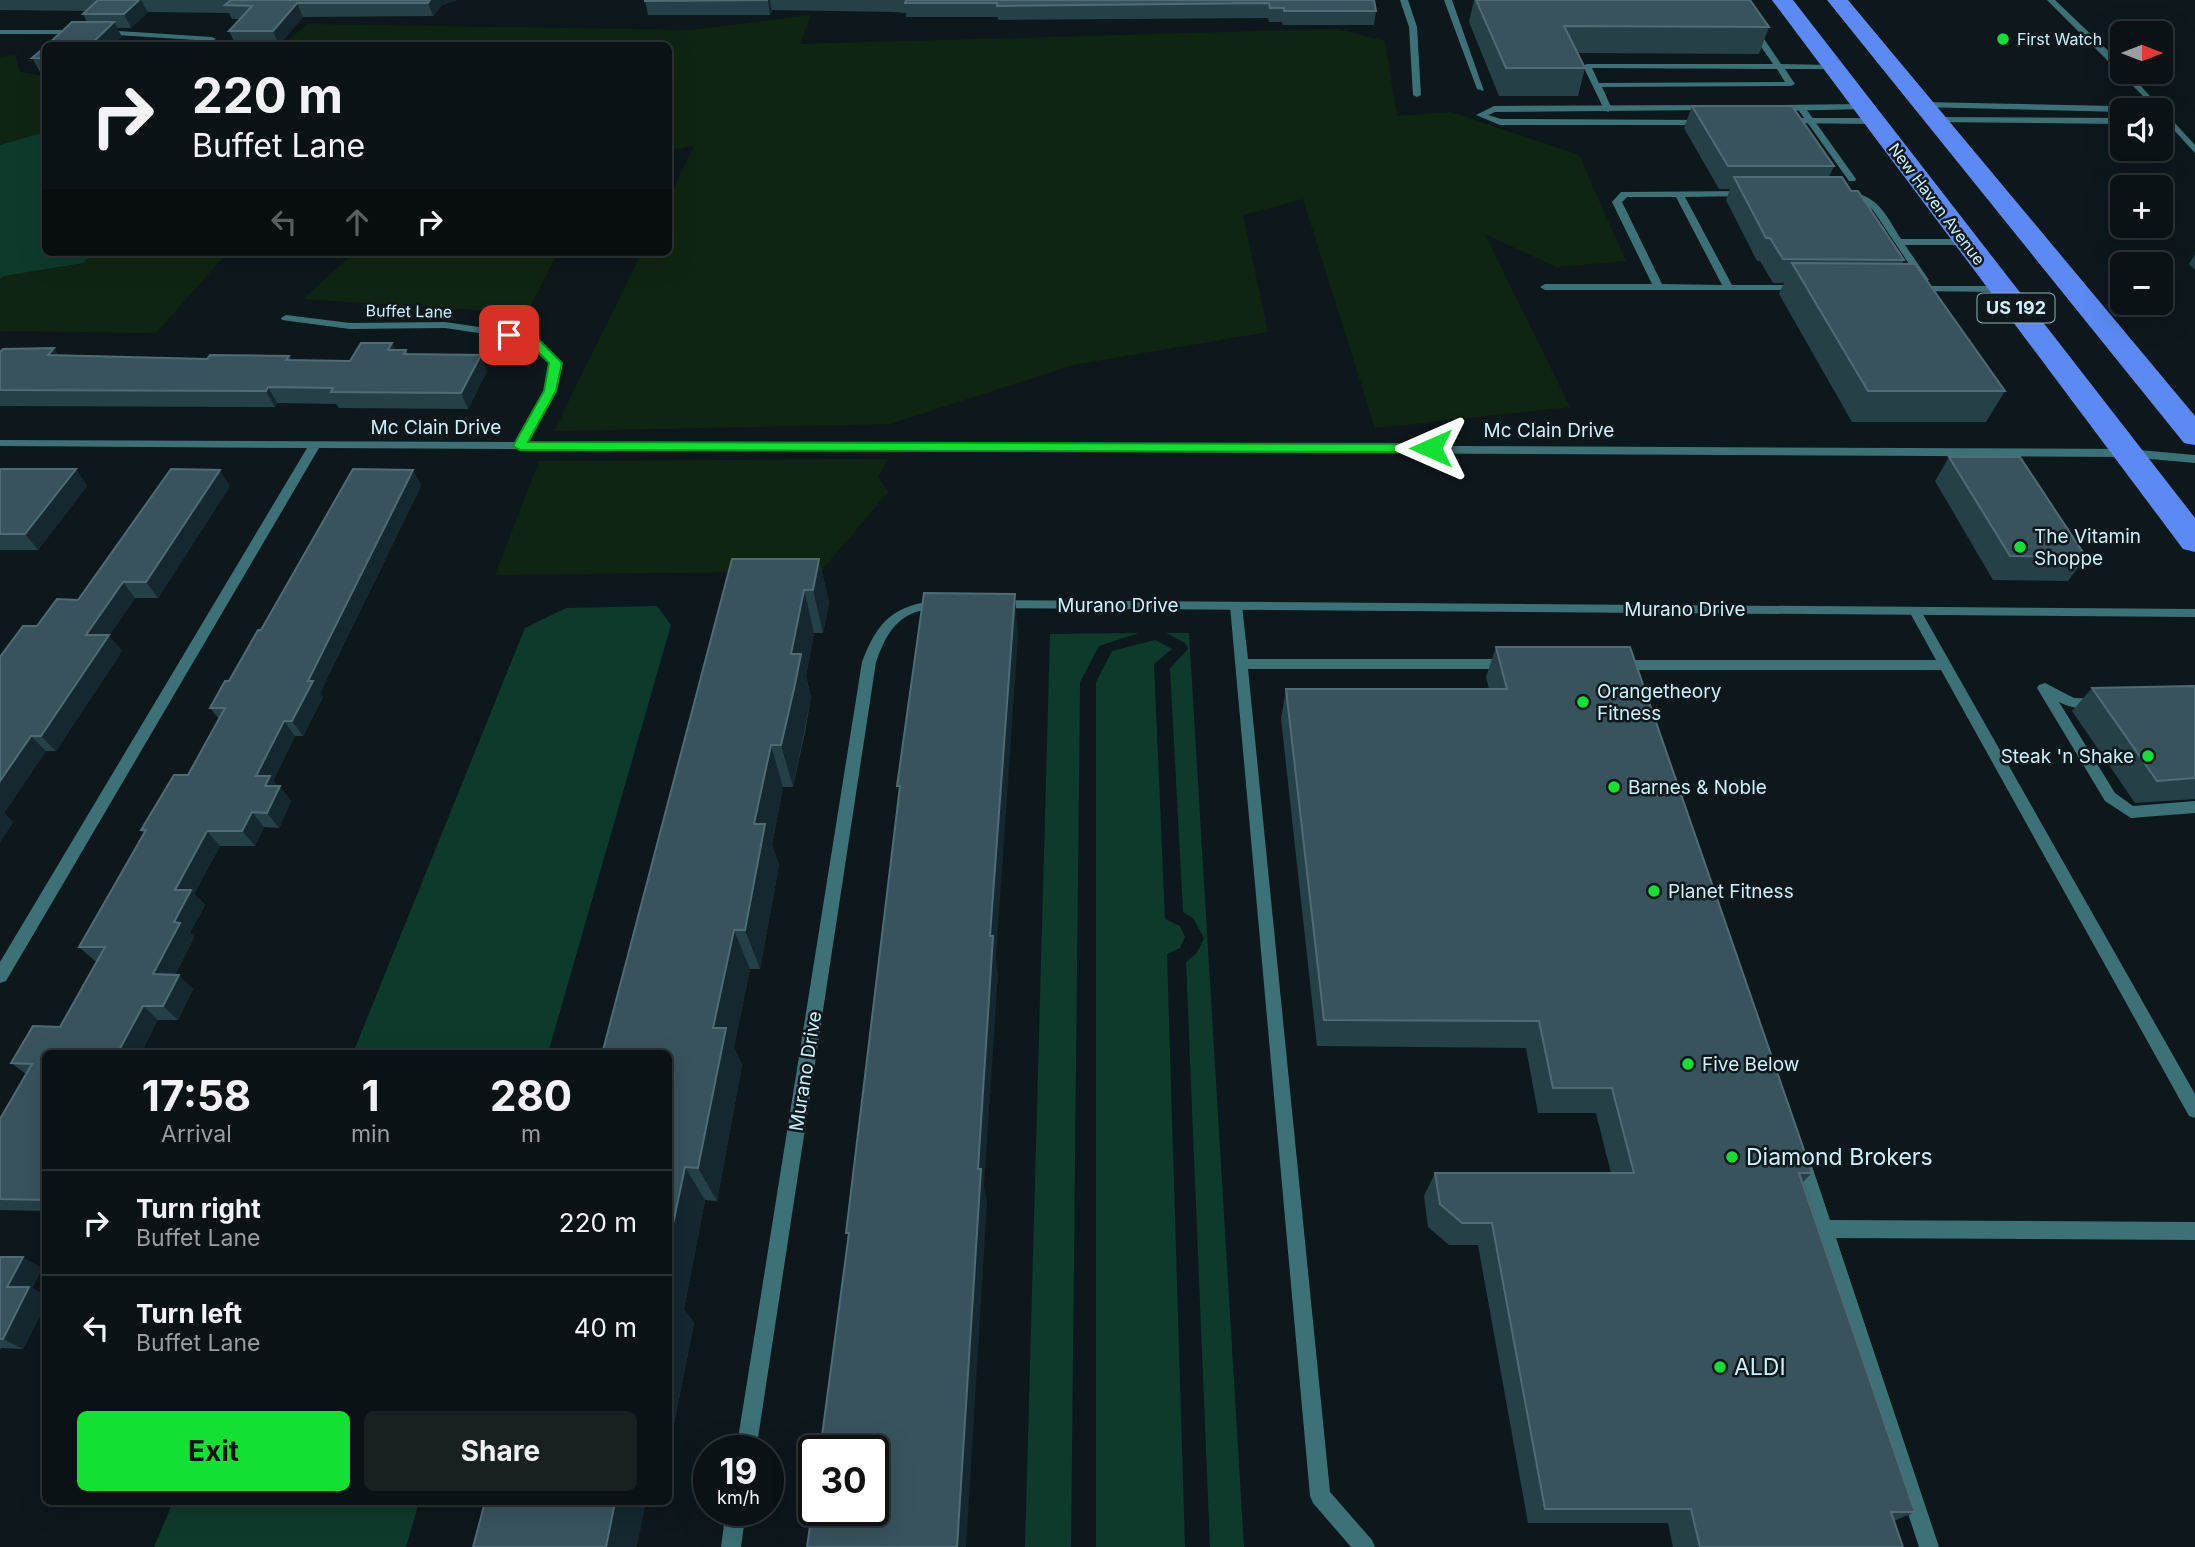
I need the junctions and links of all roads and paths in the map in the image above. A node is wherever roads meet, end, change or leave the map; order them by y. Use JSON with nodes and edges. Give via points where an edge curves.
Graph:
{"nodes":[{"id":1,"x":1404,"y":0,"type":"edge"},
{"id":2,"x":1448,"y":0,"type":"edge"},
{"id":3,"x":1782,"y":0,"type":"edge"},
{"id":4,"x":1837,"y":0,"type":"edge"},
{"id":5,"x":2051,"y":0,"type":"edge"},
{"id":6,"x":1749,"y":24,"type":"edge"},
{"id":7,"x":0,"y":32,"type":"edge"},
{"id":8,"x":212,"y":39,"type":"dead end"},
{"id":9,"x":2110,"y":57,"type":"edge"},
{"id":10,"x":1779,"y":67,"type":"junction"},
{"id":11,"x":1835,"y":71,"type":"junction"},
{"id":12,"x":2136,"y":84,"type":"edge"},
{"id":13,"x":1597,"y":85,"type":"junction"},
{"id":14,"x":1481,"y":89,"type":"dead end"},
{"id":15,"x":1417,"y":95,"type":"dead end"},
{"id":16,"x":2150,"y":98,"type":"edge"},
{"id":17,"x":1608,"y":108,"type":"junction"},
{"id":18,"x":1718,"y":108,"type":"edge"},
{"id":19,"x":1760,"y":108,"type":"edge"},
{"id":20,"x":1801,"y":108,"type":"junction"},
{"id":21,"x":2110,"y":110,"type":"edge"},
{"id":22,"x":1929,"y":112,"type":"junction"},
{"id":23,"x":1868,"y":114,"type":"junction"},
{"id":24,"x":2110,"y":120,"type":"edge"},
{"id":25,"x":1771,"y":121,"type":"edge"},
{"id":26,"x":1811,"y":121,"type":"junction"},
{"id":27,"x":1717,"y":122,"type":"edge"},
{"id":28,"x":2173,"y":128,"type":"edge"},
{"id":29,"x":1957,"y":147,"type":"junction"},
{"id":30,"x":2195,"y":150,"type":"edge"},
{"id":31,"x":1852,"y":179,"type":"dead end"},
{"id":32,"x":1679,"y":194,"type":"junction"},
{"id":33,"x":1762,"y":194,"type":"edge"},
{"id":34,"x":1832,"y":194,"type":"edge"},
{"id":35,"x":1898,"y":242,"type":"junction"},
{"id":36,"x":1966,"y":242,"type":"junction"},
{"id":37,"x":1545,"y":287,"type":"dead end"},
{"id":38,"x":1660,"y":288,"type":"junction"},
{"id":39,"x":1729,"y":288,"type":"junction"},
{"id":40,"x":1810,"y":288,"type":"edge"},
{"id":41,"x":1903,"y":289,"type":"edge"},
{"id":42,"x":1930,"y":289,"type":"junction"},
{"id":43,"x":2002,"y":289,"type":"junction"},
{"id":44,"x":286,"y":318,"type":"dead end"},
{"id":45,"x":2195,"y":436,"type":"edge"},
{"id":46,"x":0,"y":443,"type":"edge"},
{"id":47,"x":314,"y":446,"type":"junction"},
{"id":48,"x":520,"y":446,"type":"junction"},
{"id":49,"x":2128,"y":453,"type":"junction"},
{"id":50,"x":2195,"y":458,"type":"edge"},
{"id":51,"x":2195,"y":541,"type":"edge"},
{"id":52,"x":953,"y":604,"type":"edge"},
{"id":53,"x":980,"y":604,"type":"edge"},
{"id":54,"x":1236,"y":606,"type":"junction"},
{"id":55,"x":1915,"y":611,"type":"junction"},
{"id":56,"x":2195,"y":613,"type":"edge"},
{"id":57,"x":1242,"y":664,"type":"junction"},
{"id":58,"x":1527,"y":664,"type":"edge"},
{"id":59,"x":1609,"y":664,"type":"edge"},
{"id":60,"x":1945,"y":665,"type":"junction"},
{"id":61,"x":2113,"y":703,"type":"edge"},
{"id":62,"x":2195,"y":807,"type":"edge"},
{"id":63,"x":0,"y":976,"type":"edge"},
{"id":64,"x":2195,"y":1110,"type":"edge"},
{"id":65,"x":1794,"y":1139,"type":"edge"},
{"id":66,"x":1824,"y":1229,"type":"junction"},
{"id":67,"x":2195,"y":1231,"type":"edge"},
{"id":68,"x":748,"y":1435,"type":"edge"},
{"id":69,"x":734,"y":1526,"type":"edge"},
{"id":70,"x":731,"y":1547,"type":"edge"},
{"id":71,"x":1365,"y":1547,"type":"edge"},
{"id":72,"x":1929,"y":1547,"type":"edge"}],
"edges":[{"from":1,"to":15,"type":"street","via":[[1413,27]]},
{"from":2,"to":14,"type":"street"},
{"from":3,"to":11,"type":"main road","name":"New Haven Avenue","number":"US 192"},
{"from":4,"to":22,"type":"main road","number":"US 192"},
{"from":5,"to":9,"type":"street"},
{"from":6,"to":10,"type":"street"},
{"from":7,"to":8,"type":"street","via":[[127,32]]},
{"from":10,"to":11,"type":"street"},
{"from":10,"to":13,"type":"street","via":[[1587,66]]},
{"from":10,"to":13,"type":"street","via":[[1791,84]]},
{"from":11,"to":22,"type":"main road","via":[[1884,102]]},
{"from":11,"to":23,"type":"main road","name":"New Haven Avenue","number":"US 192"},
{"from":12,"to":16,"type":"street"},
{"from":13,"to":17,"type":"street"},
{"from":17,"to":18,"type":"street"},
{"from":17,"to":27,"type":"street","via":[[1494,109],[1480,116],[1500,122]]},
{"from":19,"to":20,"type":"street"},
{"from":20,"to":23,"type":"street"},
{"from":20,"to":26,"type":"street"},
{"from":21,"to":22,"type":"street"},
{"from":22,"to":24,"type":"street"},
{"from":22,"to":29,"type":"main road","number":"US 192"},
{"from":23,"to":26,"type":"street"},
{"from":23,"to":29,"type":"main road","via":[[1928,131]]},
{"from":23,"to":36,"type":"main road","name":"New Haven Avenue","number":"US 192"},
{"from":25,"to":26,"type":"street"},
{"from":26,"to":31,"type":"street"},
{"from":28,"to":30,"type":"street"},
{"from":29,"to":45,"type":"main road","number":"US 192"},
{"from":32,"to":33,"type":"street"},
{"from":32,"to":38,"type":"street","via":[[1624,194],[1617,202]]},
{"from":32,"to":39,"type":"street"},
{"from":34,"to":35,"type":"street","via":[[1860,194],[1869,199]]},
{"from":35,"to":36,"type":"street"},
{"from":35,"to":42,"type":"street"},
{"from":36,"to":43,"type":"main road","name":"New Haven Avenue","number":"US 192"},
{"from":37,"to":38,"type":"street"},
{"from":38,"to":39,"type":"street"},
{"from":39,"to":40,"type":"street"},
{"from":41,"to":42,"type":"street"},
{"from":42,"to":43,"type":"street"},
{"from":43,"to":49,"type":"main road","name":"New Haven Avenue","number":"US 192"},
{"from":44,"to":48,"type":"street","name":"Buffet Lane","via":[[350,326],[445,325],[533,340],[556,363],[550,391]]},
{"from":46,"to":47,"type":"street","name":"Mc Clain Drive"},
{"from":47,"to":48,"type":"street","name":"Mc Clain Drive"},
{"from":47,"to":63,"type":"street"},
{"from":48,"to":49,"type":"street","name":"Mc Clain Drive"},
{"from":49,"to":50,"type":"street","name":"Mc Clain Drive"},
{"from":49,"to":51,"type":"main road","name":"New Haven Avenue","number":"US 192"},
{"from":52,"to":68,"type":"street","name":"Murano Drive","via":[[924,605],[898,615],[879,632],[869,662]]},
{"from":53,"to":54,"type":"street","name":"Murano Drive"},
{"from":54,"to":55,"type":"street","name":"Murano Drive"},
{"from":54,"to":57,"type":"street"},
{"from":55,"to":56,"type":"street","name":"Murano Drive"},
{"from":55,"to":60,"type":"street"},
{"from":57,"to":58,"type":"street"},
{"from":57,"to":71,"type":"street","via":[[1320,1496]]},
{"from":59,"to":60,"type":"street","via":[[1638,671]]},
{"from":60,"to":64,"type":"street"},
{"from":61,"to":62,"type":"street","via":[[2072,703],[2043,688],[2110,797],[2131,812]]},
{"from":65,"to":66,"type":"street"},
{"from":66,"to":67,"type":"street"},
{"from":66,"to":72,"type":"street"},
{"from":69,"to":70,"type":"street"}]}
